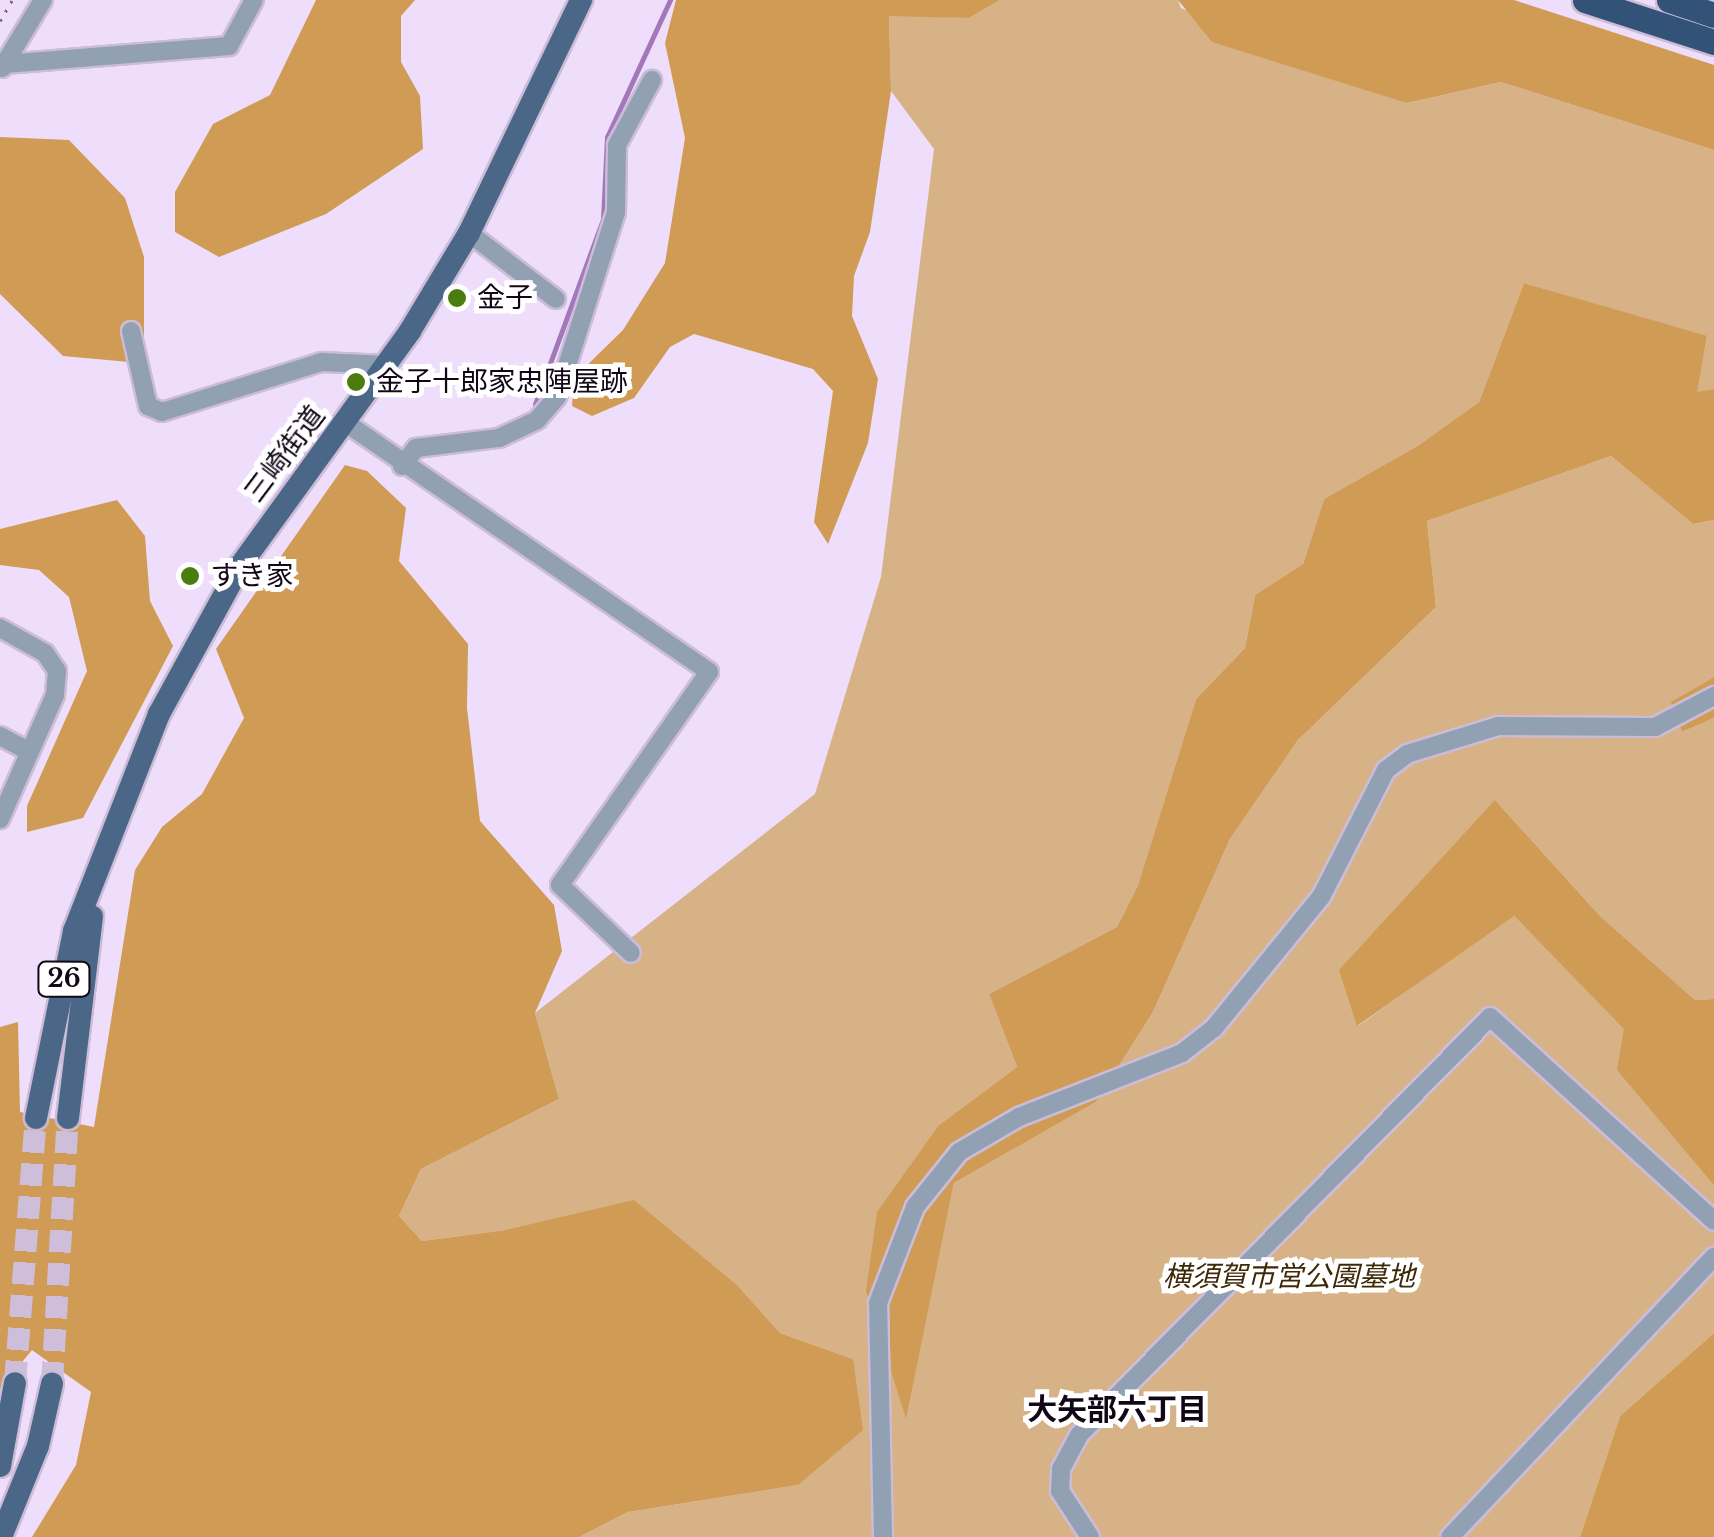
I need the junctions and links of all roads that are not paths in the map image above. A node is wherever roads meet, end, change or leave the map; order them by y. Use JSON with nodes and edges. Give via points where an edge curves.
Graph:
{"nodes":[{"id":1,"x":42,"y":0,"type":"edge"},
{"id":2,"x":254,"y":0,"type":"edge"},
{"id":3,"x":581,"y":0,"type":"edge"},
{"id":4,"x":1585,"y":0,"type":"edge"},
{"id":5,"x":1668,"y":0,"type":"edge"},
{"id":6,"x":1714,"y":15,"type":"edge"},
{"id":7,"x":1714,"y":42,"type":"edge"},
{"id":8,"x":2,"y":67,"type":"edge"},
{"id":9,"x":652,"y":80,"type":"dead end"},
{"id":10,"x":469,"y":233,"type":"junction"},
{"id":11,"x":556,"y":299,"type":"dead end"},
{"id":12,"x":131,"y":331,"type":"dead end"},
{"id":13,"x":386,"y":365,"type":"junction"},
{"id":14,"x":346,"y":423,"type":"junction"},
{"id":15,"x":402,"y":466,"type":"junction"},
{"id":16,"x":0,"y":628,"type":"edge"},
{"id":17,"x":1714,"y":696,"type":"edge"},
{"id":18,"x":0,"y":736,"type":"edge"},
{"id":19,"x":30,"y":752,"type":"junction"},
{"id":20,"x":0,"y":819,"type":"edge"},
{"id":21,"x":105,"y":844,"type":"junction"},
{"id":22,"x":631,"y":953,"type":"dead end"},
{"id":23,"x":36,"y":1118,"type":"tunnel mouth"},
{"id":24,"x":68,"y":1118,"type":"tunnel mouth"},
{"id":25,"x":1714,"y":1221,"type":"edge"},
{"id":26,"x":1714,"y":1257,"type":"edge"},
{"id":27,"x":15,"y":1382,"type":"tunnel mouth"},
{"id":28,"x":52,"y":1384,"type":"tunnel mouth"},
{"id":29,"x":0,"y":1466,"type":"edge"},
{"id":30,"x":1,"y":1537,"type":"edge"},
{"id":31,"x":883,"y":1537,"type":"edge"},
{"id":32,"x":1090,"y":1537,"type":"edge"},
{"id":33,"x":1450,"y":1537,"type":"edge"}],
"edges":[{"from":1,"to":8,"type":"street"},
{"from":2,"to":8,"type":"street","via":[[229,46]]},
{"from":3,"to":10,"type":"main road","name":"三崎街道","number":"26"},
{"from":4,"to":7,"type":"highway"},
{"from":5,"to":6,"type":"highway"},
{"from":9,"to":15,"type":"street","via":[[617,145],[616,212],[557,397],[537,420],[499,438],[416,448]]},
{"from":10,"to":11,"type":"street"},
{"from":10,"to":13,"type":"main road","name":"三崎街道","number":"26"},
{"from":12,"to":13,"type":"street","via":[[148,406],[162,412],[322,362]]},
{"from":13,"to":14,"type":"main road","name":"三崎街道","number":"26"},
{"from":14,"to":15,"type":"street"},
{"from":14,"to":21,"type":"main road","name":"三崎街道","number":"26","via":[[240,566],[196,642]]},
{"from":15,"to":22,"type":"street","via":[[708,672],[560,885]]},
{"from":16,"to":19,"type":"street","via":[[45,653],[57,670],[55,695]]},
{"from":17,"to":31,"type":"street","via":[[1654,727],[1498,726],[1408,754],[1386,770],[1321,897],[1214,1028],[1169,1059],[1019,1118],[959,1152],[915,1208],[878,1303]]},
{"from":18,"to":19,"type":"street"},
{"from":19,"to":20,"type":"street"},
{"from":21,"to":23,"type":"main road","name":"三崎街道","number":"26","via":[[74,931]]},
{"from":21,"to":24,"type":"main road","name":"三崎街道","number":"26"},
{"from":25,"to":32,"type":"street","via":[[1490,1017],[1079,1435],[1060,1469],[1060,1491]]},
{"from":26,"to":33,"type":"street"},
{"from":27,"to":29,"type":"main road"},
{"from":28,"to":30,"type":"main road","via":[[38,1446]]}]}
